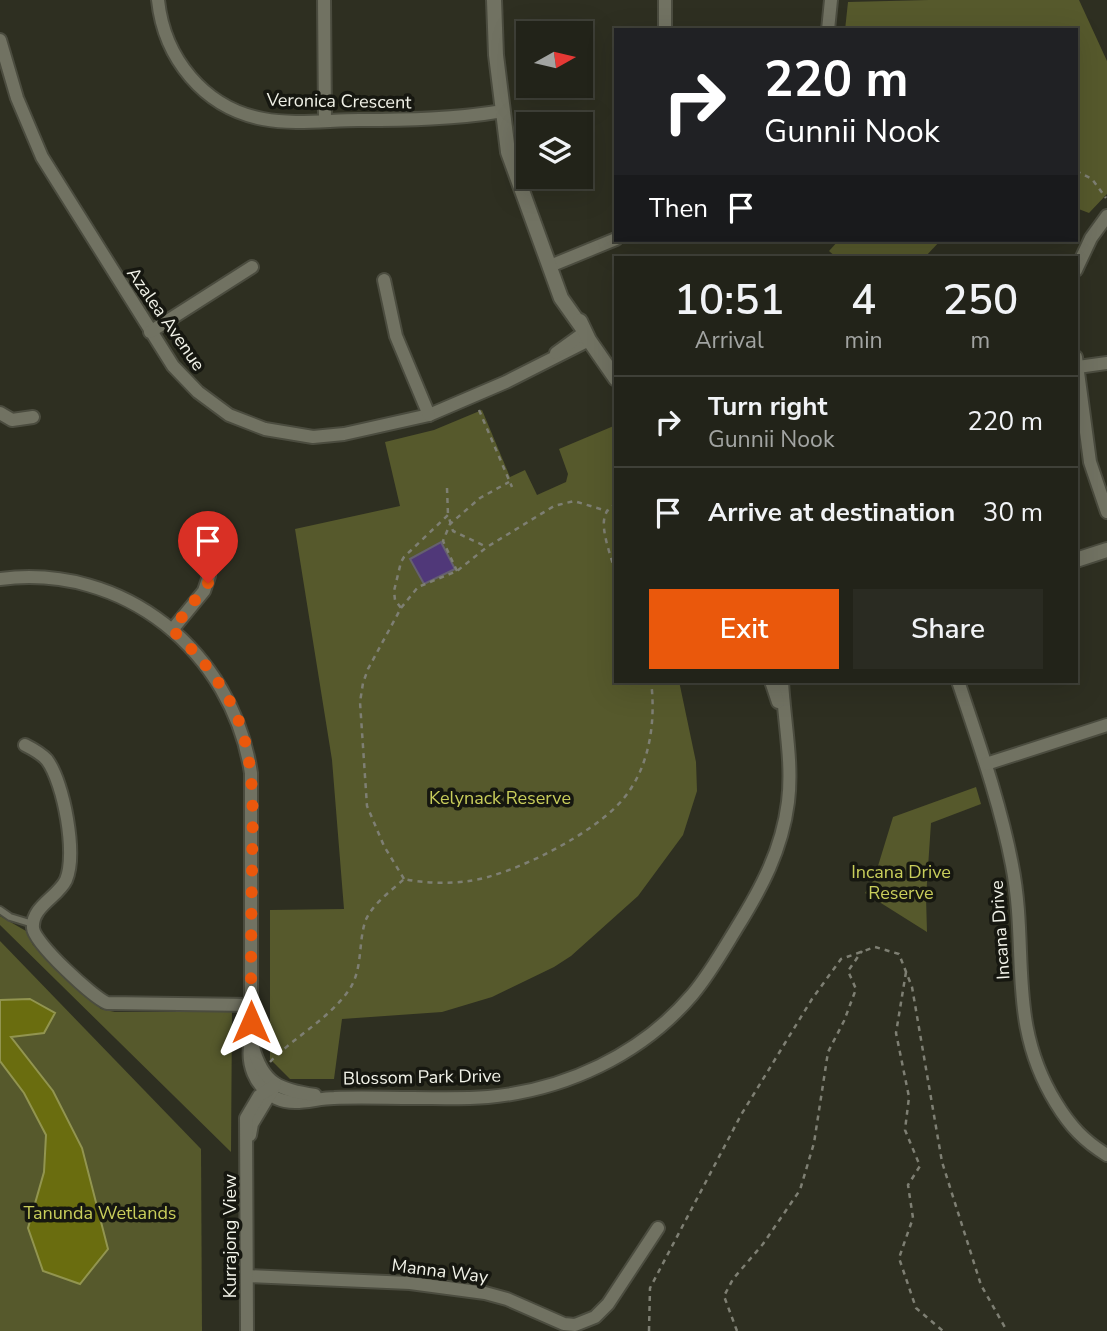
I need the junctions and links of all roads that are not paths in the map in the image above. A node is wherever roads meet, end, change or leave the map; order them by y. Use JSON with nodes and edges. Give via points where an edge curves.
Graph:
{"nodes":[{"id":1,"x":158,"y":0,"type":"edge"},
{"id":2,"x":324,"y":0,"type":"edge"},
{"id":3,"x":494,"y":0,"type":"edge"},
{"id":4,"x":665,"y":0,"type":"edge"},
{"id":5,"x":831,"y":0,"type":"edge"},
{"id":6,"x":665,"y":28,"type":"edge"},
{"id":7,"x":828,"y":28,"type":"edge"},
{"id":8,"x":0,"y":40,"type":"edge"},
{"id":9,"x":503,"y":110,"type":"junction"},
{"id":10,"x":325,"y":121,"type":"junction"},
{"id":11,"x":1107,"y":216,"type":"edge"},
{"id":12,"x":614,"y":240,"type":"edge"},
{"id":13,"x":1078,"y":266,"type":"edge"},
{"id":14,"x":252,"y":267,"type":"dead end"},
{"id":15,"x":552,"y":271,"type":"junction"},
{"id":16,"x":384,"y":280,"type":"dead end"},
{"id":17,"x":150,"y":332,"type":"junction"},
{"id":18,"x":585,"y":334,"type":"junction"},
{"id":19,"x":1078,"y":362,"type":"edge"},
{"id":20,"x":1107,"y":363,"type":"edge"},
{"id":21,"x":1078,"y":370,"type":"edge"},
{"id":22,"x":614,"y":376,"type":"edge"},
{"id":23,"x":0,"y":413,"type":"edge"},
{"id":24,"x":429,"y":415,"type":"junction"},
{"id":25,"x":33,"y":417,"type":"dead end"},
{"id":26,"x":1107,"y":512,"type":"edge"},
{"id":27,"x":1107,"y":550,"type":"edge"},
{"id":28,"x":1078,"y":559,"type":"edge"},
{"id":29,"x":209,"y":576,"type":"dead end"},
{"id":30,"x":0,"y":579,"type":"edge"},
{"id":31,"x":172,"y":630,"type":"junction"},
{"id":32,"x":772,"y":683,"type":"edge"},
{"id":33,"x":782,"y":683,"type":"edge"},
{"id":34,"x":959,"y":683,"type":"edge"},
{"id":35,"x":784,"y":722,"type":"junction"},
{"id":36,"x":1107,"y":725,"type":"edge"},
{"id":37,"x":25,"y":745,"type":"dead end"},
{"id":38,"x":986,"y":765,"type":"junction"},
{"id":39,"x":0,"y":910,"type":"edge"},
{"id":40,"x":33,"y":923,"type":"junction"},
{"id":41,"x":251,"y":1005,"type":"junction"},
{"id":42,"x":251,"y":1040,"type":"junction"},
{"id":43,"x":271,"y":1090,"type":"junction"},
{"id":44,"x":1107,"y":1155,"type":"edge"},
{"id":45,"x":658,"y":1227,"type":"dead end"},
{"id":46,"x":247,"y":1276,"type":"junction"},
{"id":47,"x":247,"y":1331,"type":"edge"}],
"edges":[{"from":1,"to":10,"type":"street","name":"Veronica Crescent","via":[[172,51],[207,93],[234,110],[263,119]]},
{"from":2,"to":10,"type":"street"},
{"from":3,"to":9,"type":"street"},
{"from":4,"to":6,"type":"street"},
{"from":5,"to":7,"type":"street"},
{"from":8,"to":17,"type":"street","name":"Azalea Avenue","via":[[17,98],[42,157]]},
{"from":9,"to":10,"type":"street","name":"Veronica Crescent","via":[[412,120]]},
{"from":9,"to":15,"type":"street","via":[[517,174]]},
{"from":11,"to":13,"type":"street"},
{"from":12,"to":15,"type":"street"},
{"from":14,"to":17,"type":"street"},
{"from":15,"to":18,"type":"street","via":[[568,293]]},
{"from":16,"to":24,"type":"street","via":[[396,336]]},
{"from":17,"to":24,"type":"street","name":"Azalea Avenue","via":[[198,392],[229,415],[265,429],[329,436]]},
{"from":18,"to":22,"type":"street"},
{"from":18,"to":24,"type":"street","name":"Azalea Avenue","via":[[506,382]]},
{"from":19,"to":20,"type":"street"},
{"from":21,"to":26,"type":"street","via":[[1090,462]]},
{"from":23,"to":25,"type":"street","via":[[12,420]]},
{"from":27,"to":28,"type":"street"},
{"from":29,"to":31,"type":"street","via":[[204,591]]},
{"from":30,"to":31,"type":"street","via":[[44,577],[97,587],[130,601]]},
{"from":31,"to":41,"type":"street","via":[[224,691],[246,748],[251,789]]},
{"from":32,"to":35,"type":"street","name":"Blossom Park Drive"},
{"from":33,"to":35,"type":"street","name":"Blossom Park Drive"},
{"from":34,"to":38,"type":"street","name":"Incana Drive"},
{"from":35,"to":43,"type":"street","name":"Blossom Park Drive","via":[[789,787],[775,855],[715,964],[690,997],[632,1047],[566,1080],[471,1098],[330,1098]]},
{"from":36,"to":38,"type":"street"},
{"from":37,"to":40,"type":"street","via":[[50,766],[69,826],[67,877]]},
{"from":38,"to":44,"type":"street","name":"Incana Drive","via":[[1014,876],[1023,1016],[1034,1059],[1070,1125]]},
{"from":39,"to":40,"type":"lane"},
{"from":40,"to":41,"type":"street","via":[[40,942],[104,1002]]},
{"from":41,"to":42,"type":"street"},
{"from":42,"to":43,"type":"street"},
{"from":42,"to":43,"type":"street","via":[[251,1068]]},
{"from":43,"to":46,"type":"street","name":"Kurrajong View","via":[[253,1103],[246,1118]]},
{"from":45,"to":46,"type":"street","name":"Manna Way","via":[[608,1304],[595,1317],[575,1325],[485,1293],[401,1282]]},
{"from":46,"to":47,"type":"street","name":"Kurrajong View"}]}
